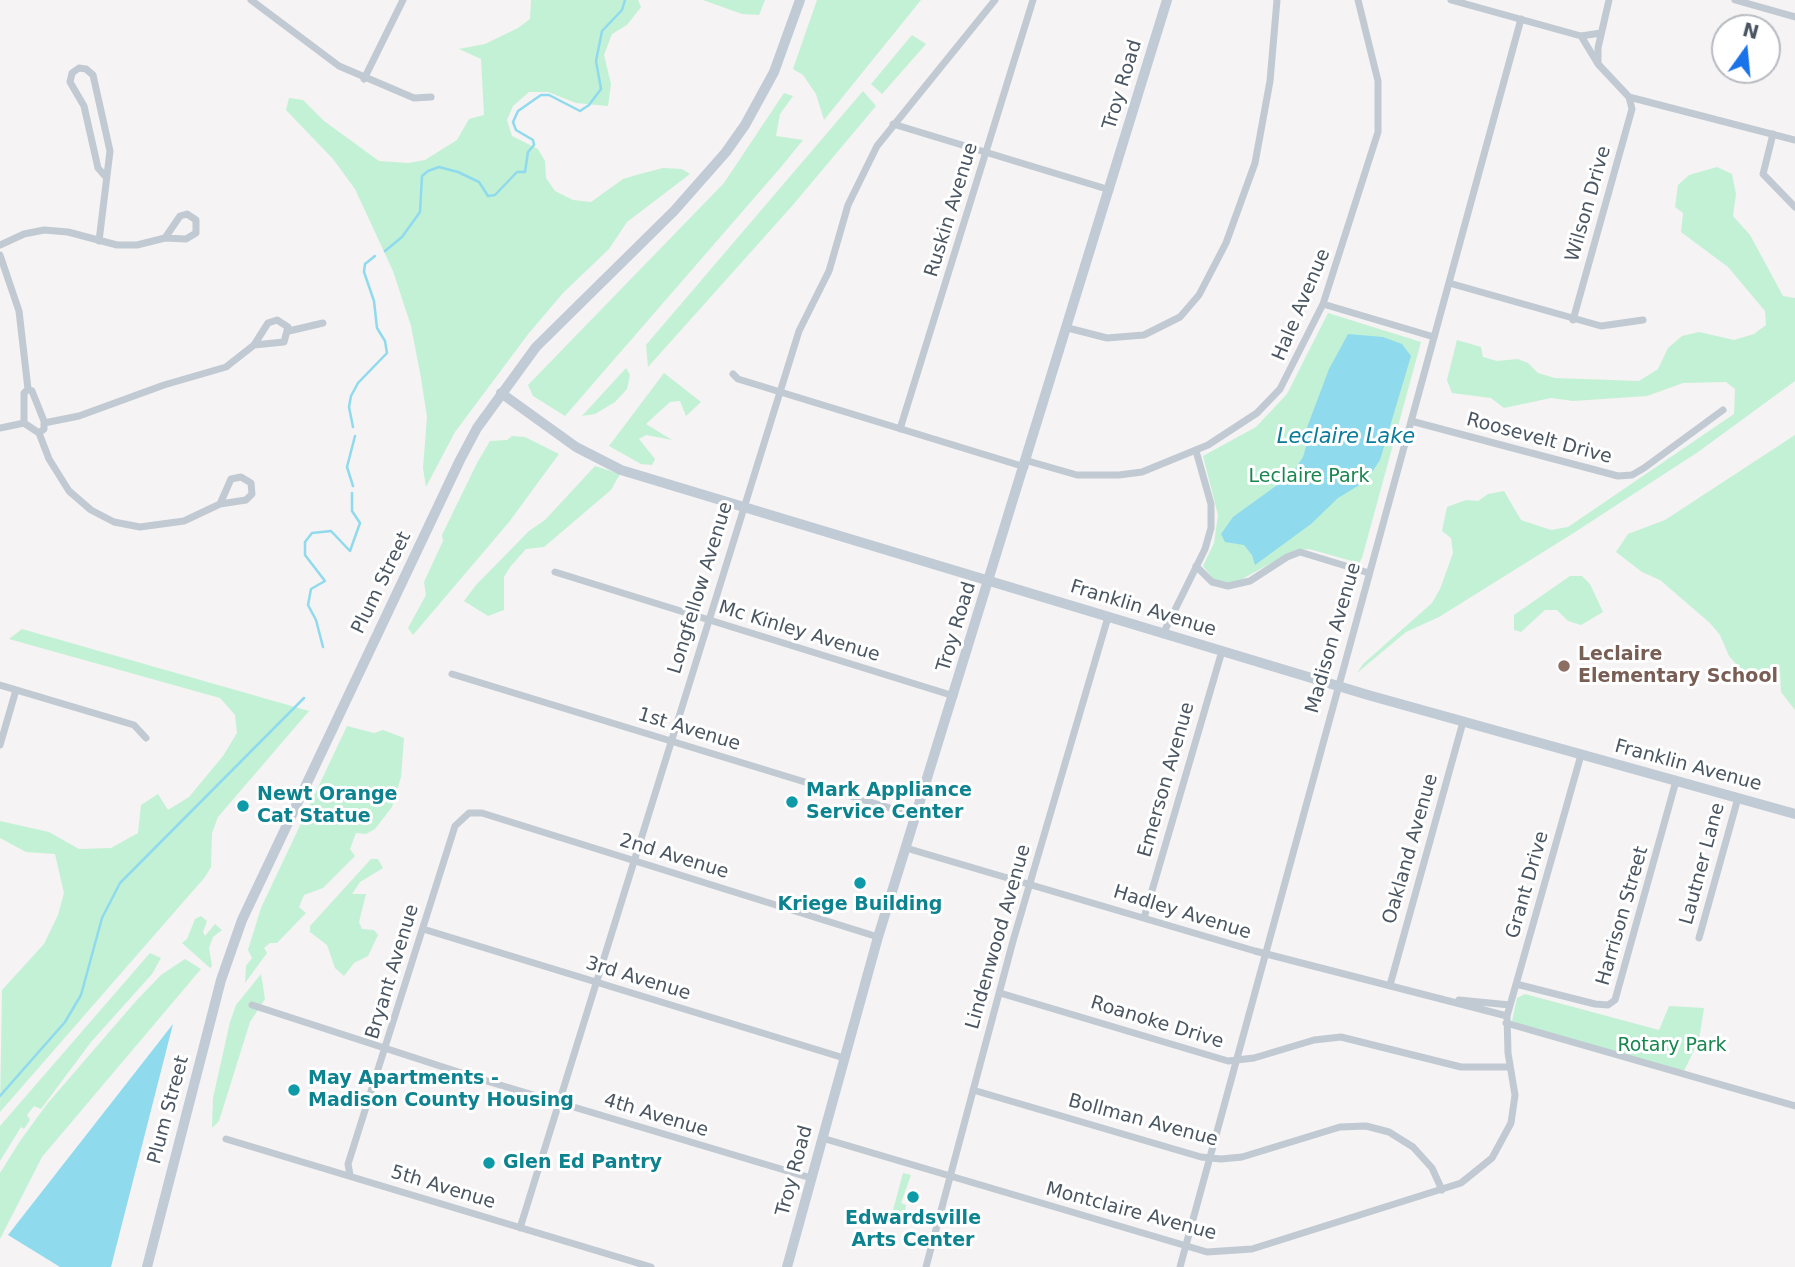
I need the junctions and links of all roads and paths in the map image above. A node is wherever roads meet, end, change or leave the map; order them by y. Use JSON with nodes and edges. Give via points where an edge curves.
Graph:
{"nodes":[{"id":1,"x":251,"y":0,"type":"edge"},
{"id":2,"x":403,"y":0,"type":"edge"},
{"id":3,"x":800,"y":0,"type":"edge"},
{"id":4,"x":995,"y":0,"type":"edge"},
{"id":5,"x":1033,"y":0,"type":"edge"},
{"id":6,"x":1167,"y":0,"type":"edge"},
{"id":7,"x":1277,"y":0,"type":"edge"},
{"id":8,"x":1358,"y":0,"type":"edge"},
{"id":9,"x":1451,"y":0,"type":"edge"},
{"id":10,"x":1609,"y":0,"type":"edge"},
{"id":11,"x":1735,"y":0,"type":"edge"},
{"id":12,"x":1470,"y":2,"type":"edge"},
{"id":13,"x":1795,"y":17,"type":"edge"},
{"id":14,"x":1521,"y":19,"type":"junction"},
{"id":15,"x":1601,"y":33,"type":"junction"},
{"id":16,"x":1581,"y":36,"type":"junction"},
{"id":17,"x":1598,"y":64,"type":"junction"},
{"id":18,"x":365,"y":79,"type":"junction"},
{"id":19,"x":431,"y":97,"type":"dead end"},
{"id":20,"x":1629,"y":97,"type":"junction"},
{"id":21,"x":893,"y":124,"type":"junction"},
{"id":22,"x":1773,"y":134,"type":"junction"},
{"id":23,"x":1795,"y":140,"type":"edge"},
{"id":24,"x":986,"y":152,"type":"junction"},
{"id":25,"x":105,"y":176,"type":"junction"},
{"id":26,"x":1110,"y":190,"type":"junction"},
{"id":27,"x":1795,"y":207,"type":"edge"},
{"id":28,"x":165,"y":238,"type":"junction"},
{"id":29,"x":99,"y":241,"type":"junction"},
{"id":30,"x":0,"y":244,"type":"edge"},
{"id":31,"x":0,"y":255,"type":"edge"},
{"id":32,"x":1449,"y":283,"type":"junction"},
{"id":33,"x":1323,"y":304,"type":"junction"},
{"id":34,"x":1573,"y":320,"type":"junction"},
{"id":35,"x":1643,"y":320,"type":"dead end"},
{"id":36,"x":323,"y":323,"type":"dead end"},
{"id":37,"x":1068,"y":328,"type":"junction"},
{"id":38,"x":289,"y":331,"type":"junction"},
{"id":39,"x":1434,"y":337,"type":"junction"},
{"id":40,"x":254,"y":345,"type":"junction"},
{"id":41,"x":733,"y":374,"type":"dead end"},
{"id":42,"x":28,"y":389,"type":"junction"},
{"id":43,"x":779,"y":392,"type":"junction"},
{"id":44,"x":500,"y":393,"type":"junction"},
{"id":45,"x":1723,"y":410,"type":"dead end"},
{"id":46,"x":1411,"y":421,"type":"junction"},
{"id":47,"x":24,"y":423,"type":"junction"},
{"id":48,"x":44,"y":423,"type":"junction"},
{"id":49,"x":0,"y":428,"type":"edge"},
{"id":50,"x":900,"y":429,"type":"junction"},
{"id":51,"x":39,"y":433,"type":"junction"},
{"id":52,"x":1196,"y":452,"type":"junction"},
{"id":53,"x":1027,"y":464,"type":"junction"},
{"id":54,"x":220,"y":505,"type":"junction"},
{"id":55,"x":742,"y":508,"type":"junction"},
{"id":56,"x":1196,"y":566,"type":"junction"},
{"id":57,"x":555,"y":572,"type":"dead end"},
{"id":58,"x":1369,"y":573,"type":"junction"},
{"id":59,"x":989,"y":581,"type":"junction"},
{"id":60,"x":1108,"y":617,"type":"junction"},
{"id":61,"x":708,"y":620,"type":"junction"},
{"id":62,"x":1163,"y":634,"type":"junction"},
{"id":63,"x":1222,"y":651,"type":"junction"},
{"id":64,"x":452,"y":674,"type":"dead end"},
{"id":65,"x":0,"y":685,"type":"edge"},
{"id":66,"x":1338,"y":686,"type":"junction"},
{"id":67,"x":16,"y":690,"type":"junction"},
{"id":68,"x":954,"y":696,"type":"junction"},
{"id":69,"x":1464,"y":722,"type":"junction"},
{"id":70,"x":146,"y":738,"type":"dead end"},
{"id":71,"x":671,"y":740,"type":"junction"},
{"id":72,"x":0,"y":745,"type":"edge"},
{"id":73,"x":1581,"y":755,"type":"junction"},
{"id":74,"x":1676,"y":781,"type":"junction"},
{"id":75,"x":1738,"y":798,"type":"junction"},
{"id":76,"x":1795,"y":814,"type":"edge"},
{"id":77,"x":916,"y":817,"type":"junction"},
{"id":78,"x":461,"y":818,"type":"joint"},
{"id":79,"x":906,"y":848,"type":"junction"},
{"id":80,"x":633,"y":861,"type":"junction"},
{"id":81,"x":1030,"y":883,"type":"junction"},
{"id":82,"x":1144,"y":918,"type":"junction"},
{"id":83,"x":423,"y":929,"type":"junction"},
{"id":84,"x":878,"y":937,"type":"junction"},
{"id":85,"x":1699,"y":938,"type":"dead end"},
{"id":86,"x":1265,"y":953,"type":"junction"},
{"id":87,"x":595,"y":982,"type":"junction"},
{"id":88,"x":1516,"y":984,"type":"junction"},
{"id":89,"x":1390,"y":985,"type":"junction"},
{"id":90,"x":1000,"y":993,"type":"junction"},
{"id":91,"x":1451,"y":1000,"type":"junction"},
{"id":92,"x":252,"y":1005,"type":"dead end"},
{"id":93,"x":1510,"y":1005,"type":"junction"},
{"id":94,"x":1506,"y":1020,"type":"junction"},
{"id":95,"x":385,"y":1048,"type":"junction"},
{"id":96,"x":844,"y":1058,"type":"junction"},
{"id":97,"x":1236,"y":1060,"type":"junction"},
{"id":98,"x":1510,"y":1067,"type":"junction"},
{"id":99,"x":973,"y":1090,"type":"junction"},
{"id":100,"x":559,"y":1103,"type":"junction"},
{"id":101,"x":1795,"y":1106,"type":"edge"},
{"id":102,"x":822,"y":1138,"type":"junction"},
{"id":103,"x":226,"y":1139,"type":"dead end"},
{"id":104,"x":1210,"y":1158,"type":"junction"},
{"id":105,"x":350,"y":1175,"type":"junction"},
{"id":106,"x":950,"y":1177,"type":"junction"},
{"id":107,"x":811,"y":1178,"type":"junction"},
{"id":108,"x":1442,"y":1190,"type":"junction"},
{"id":109,"x":520,"y":1228,"type":"junction"},
{"id":110,"x":1185,"y":1247,"type":"junction"},
{"id":111,"x":147,"y":1267,"type":"edge"},
{"id":112,"x":651,"y":1267,"type":"edge"},
{"id":113,"x":788,"y":1267,"type":"edge"},
{"id":114,"x":926,"y":1267,"type":"edge"},
{"id":115,"x":1180,"y":1267,"type":"edge"}],
"edges":[{"from":1,"to":18,"type":"street","via":[[324,55]]},
{"from":2,"to":18,"type":"street"},
{"from":3,"to":44,"type":"main road","name":"Plum Street","via":[[774,72],[726,152],[694,191],[545,338]]},
{"from":4,"to":21,"type":"street","name":"Longfellow Avenue"},
{"from":5,"to":24,"type":"street","name":"Ruskin Avenue"},
{"from":6,"to":26,"type":"main road","name":"Troy Road"},
{"from":7,"to":37,"type":"street","via":[[1270,81],[1255,163],[1226,243],[1199,295],[1180,317],[1144,335],[1107,338]]},
{"from":8,"to":33,"type":"street","name":"Hale Avenue","via":[[1378,81],[1378,132]]},
{"from":9,"to":12,"type":"street"},
{"from":10,"to":15,"type":"street"},
{"from":11,"to":13,"type":"street"},
{"from":12,"to":14,"type":"street"},
{"from":14,"to":16,"type":"street"},
{"from":14,"to":32,"type":"street","name":"Madison Avenue"},
{"from":15,"to":16,"type":"street"},
{"from":15,"to":17,"type":"street"},
{"from":16,"to":17,"type":"street"},
{"from":17,"to":20,"type":"street"},
{"from":18,"to":19,"type":"street","via":[[414,98]]},
{"from":20,"to":22,"type":"street"},
{"from":20,"to":34,"type":"street","name":"Wilson Drive","via":[[1632,109]]},
{"from":21,"to":24,"type":"street"},
{"from":21,"to":43,"type":"street","name":"Longfellow Avenue","via":[[856,187],[829,271],[807,311]]},
{"from":22,"to":23,"type":"street"},
{"from":22,"to":27,"type":"street","via":[[1763,174]]},
{"from":24,"to":26,"type":"street"},
{"from":24,"to":50,"type":"street","name":"Ruskin Avenue"},
{"from":25,"to":25,"type":"street","via":[[111,164],[110,151],[94,79],[90,71],[79,68],[70,82],[84,106],[98,168]]},
{"from":25,"to":29,"type":"street"},
{"from":26,"to":37,"type":"main road","name":"Troy Road"},
{"from":28,"to":28,"type":"street","via":[[191,237],[197,230],[196,220],[187,214],[180,216]]},
{"from":28,"to":29,"type":"street","via":[[128,245]]},
{"from":29,"to":30,"type":"street","via":[[44,230]]},
{"from":31,"to":42,"type":"street","via":[[17,302]]},
{"from":32,"to":34,"type":"street"},
{"from":32,"to":39,"type":"street","name":"Madison Avenue"},
{"from":33,"to":39,"type":"street"},
{"from":33,"to":52,"type":"street","name":"Hale Avenue","via":[[1289,375],[1269,401]]},
{"from":34,"to":35,"type":"street","via":[[1601,326]]},
{"from":36,"to":38,"type":"street"},
{"from":37,"to":53,"type":"main road","name":"Troy Road"},
{"from":38,"to":40,"type":"street","via":[[282,343]]},
{"from":38,"to":40,"type":"street","via":[[284,323],[271,321]]},
{"from":39,"to":46,"type":"street","name":"Madison Avenue"},
{"from":40,"to":48,"type":"street","via":[[226,367],[79,416]]},
{"from":41,"to":43,"type":"street","name":"Hale Avenue"},
{"from":42,"to":47,"type":"street","via":[[24,393]]},
{"from":42,"to":48,"type":"street"},
{"from":43,"to":50,"type":"street","name":"Hale Avenue"},
{"from":43,"to":55,"type":"street","name":"Longfellow Avenue"},
{"from":44,"to":55,"type":"main road","name":"Franklin Avenue","via":[[604,463]]},
{"from":44,"to":111,"type":"main road","name":"Plum Street","via":[[460,460],[242,920],[221,980]]},
{"from":45,"to":46,"type":"street","name":"Roosevelt Drive","via":[[1644,468],[1618,476]]},
{"from":46,"to":58,"type":"street","name":"Madison Avenue"},
{"from":47,"to":49,"type":"street"},
{"from":47,"to":51,"type":"street"},
{"from":48,"to":51,"type":"street"},
{"from":50,"to":53,"type":"street","name":"Hale Avenue"},
{"from":51,"to":54,"type":"street","via":[[69,491],[114,522],[140,527],[168,525]]},
{"from":52,"to":53,"type":"street","name":"Hale Avenue","via":[[1152,469],[1119,475],[1077,475]]},
{"from":52,"to":56,"type":"street","via":[[1212,516],[1209,538]]},
{"from":53,"to":59,"type":"main road","name":"Troy Road"},
{"from":54,"to":54,"type":"street","via":[[248,499],[253,490],[250,482],[242,477],[231,479]]},
{"from":55,"to":59,"type":"main road","name":"Franklin Avenue"},
{"from":55,"to":61,"type":"street","name":"Longfellow Avenue"},
{"from":56,"to":58,"type":"street","via":[[1212,582],[1228,586],[1250,581],[1300,552]]},
{"from":56,"to":62,"type":"street"},
{"from":57,"to":61,"type":"street","name":"Mc Kinley Avenue"},
{"from":58,"to":66,"type":"street","name":"Madison Avenue"},
{"from":59,"to":60,"type":"main road","name":"Franklin Avenue"},
{"from":59,"to":68,"type":"main road","name":"Troy Road"},
{"from":60,"to":62,"type":"main road","name":"Franklin Avenue"},
{"from":60,"to":81,"type":"street","name":"Lindenwood Avenue"},
{"from":61,"to":68,"type":"street","name":"Mc Kinley Avenue"},
{"from":61,"to":71,"type":"street","name":"Longfellow Avenue"},
{"from":62,"to":63,"type":"main road","name":"Franklin Avenue"},
{"from":63,"to":66,"type":"main road","name":"Franklin Avenue"},
{"from":63,"to":82,"type":"street","name":"Emerson Avenue"},
{"from":64,"to":71,"type":"street","name":"1st Avenue"},
{"from":65,"to":67,"type":"street"},
{"from":66,"to":69,"type":"main road","name":"Franklin Avenue"},
{"from":66,"to":86,"type":"street","name":"Madison Avenue"},
{"from":67,"to":70,"type":"street","via":[[134,725]]},
{"from":67,"to":72,"type":"street"},
{"from":68,"to":77,"type":"main road","name":"Troy Road"},
{"from":69,"to":73,"type":"main road","name":"Franklin Avenue"},
{"from":69,"to":89,"type":"street","name":"Oakland Avenue"},
{"from":71,"to":77,"type":"street","name":"1st Avenue"},
{"from":71,"to":80,"type":"street","name":"Longfellow Avenue"},
{"from":73,"to":74,"type":"main road","name":"Franklin Avenue"},
{"from":73,"to":88,"type":"street","name":"Grant Drive"},
{"from":74,"to":75,"type":"main road","name":"Franklin Avenue"},
{"from":74,"to":88,"type":"street","name":"Harrison Street","via":[[1615,1000],[1595,1004]]},
{"from":75,"to":76,"type":"main road","name":"Franklin Avenue"},
{"from":75,"to":85,"type":"street","name":"Lautner Lane"},
{"from":77,"to":79,"type":"main road","name":"Troy Road"},
{"from":78,"to":80,"type":"street","name":"2nd Avenue","via":[[482,813]]},
{"from":78,"to":83,"type":"street","name":"Bryant Avenue","via":[[454,826]]},
{"from":79,"to":81,"type":"street","name":"Hadley Avenue"},
{"from":79,"to":84,"type":"main road","name":"Troy Road"},
{"from":80,"to":84,"type":"street","name":"2nd Avenue"},
{"from":80,"to":87,"type":"street","name":"Longfellow Avenue"},
{"from":81,"to":82,"type":"street","name":"Hadley Avenue"},
{"from":81,"to":90,"type":"street","name":"Lindenwood Avenue"},
{"from":82,"to":86,"type":"street","name":"Hadley Avenue"},
{"from":83,"to":87,"type":"street","name":"3rd Avenue"},
{"from":83,"to":95,"type":"street","name":"Bryant Avenue"},
{"from":84,"to":96,"type":"main road","name":"Troy Road"},
{"from":86,"to":89,"type":"street","name":"Hadley Avenue"},
{"from":86,"to":97,"type":"street","name":"Madison Avenue"},
{"from":87,"to":96,"type":"street","name":"3rd Avenue"},
{"from":87,"to":100,"type":"street","name":"Longfellow Avenue"},
{"from":88,"to":93,"type":"street","name":"Grant Drive"},
{"from":89,"to":91,"type":"street","name":"Hadley Avenue"},
{"from":90,"to":97,"type":"street","name":"Roanoke Drive"},
{"from":90,"to":99,"type":"street","name":"Lindenwood Avenue"},
{"from":91,"to":93,"type":"street","name":"Hadley Avenue"},
{"from":91,"to":94,"type":"street","name":"Hadley Avenue"},
{"from":92,"to":95,"type":"street","name":"4th Avenue"},
{"from":93,"to":94,"type":"street","name":"Grant Drive"},
{"from":94,"to":98,"type":"street","name":"Montclaire Avenue"},
{"from":94,"to":101,"type":"street","name":"Hadley Avenue"},
{"from":95,"to":100,"type":"street","name":"4th Avenue"},
{"from":95,"to":105,"type":"street","name":"Bryant Avenue","via":[[348,1164]]},
{"from":96,"to":102,"type":"main road","name":"Troy Road"},
{"from":97,"to":98,"type":"street","name":"Roanoke Drive","via":[[1341,1037],[1461,1067]]},
{"from":97,"to":104,"type":"street","name":"Madison Avenue"},
{"from":98,"to":108,"type":"street","name":"Montclaire Avenue","via":[[1514,1109],[1501,1146],[1474,1175]]},
{"from":99,"to":104,"type":"street","name":"Bollman Avenue"},
{"from":99,"to":106,"type":"street","name":"Lindenwood Avenue"},
{"from":100,"to":107,"type":"street","name":"4th Avenue"},
{"from":100,"to":109,"type":"street","name":"Longfellow Avenue"},
{"from":102,"to":106,"type":"street","name":"Montclaire Avenue"},
{"from":102,"to":107,"type":"main road","name":"Troy Road"},
{"from":103,"to":105,"type":"street","name":"5th Avenue"},
{"from":104,"to":108,"type":"street","name":"Bollman Avenue","via":[[1241,1157],[1340,1127],[1366,1126],[1389,1132],[1413,1147],[1432,1168]]},
{"from":104,"to":110,"type":"street","name":"Madison Avenue"},
{"from":105,"to":109,"type":"street","name":"5th Avenue"},
{"from":106,"to":110,"type":"street","name":"Montclaire Avenue"},
{"from":106,"to":114,"type":"street","name":"Lindenwood Avenue"},
{"from":107,"to":113,"type":"main road","name":"Troy Road"},
{"from":108,"to":110,"type":"street","name":"Montclaire Avenue","via":[[1252,1249],[1207,1252]]},
{"from":109,"to":112,"type":"street","name":"5th Avenue"},
{"from":110,"to":115,"type":"street","name":"Madison Avenue"}]}
